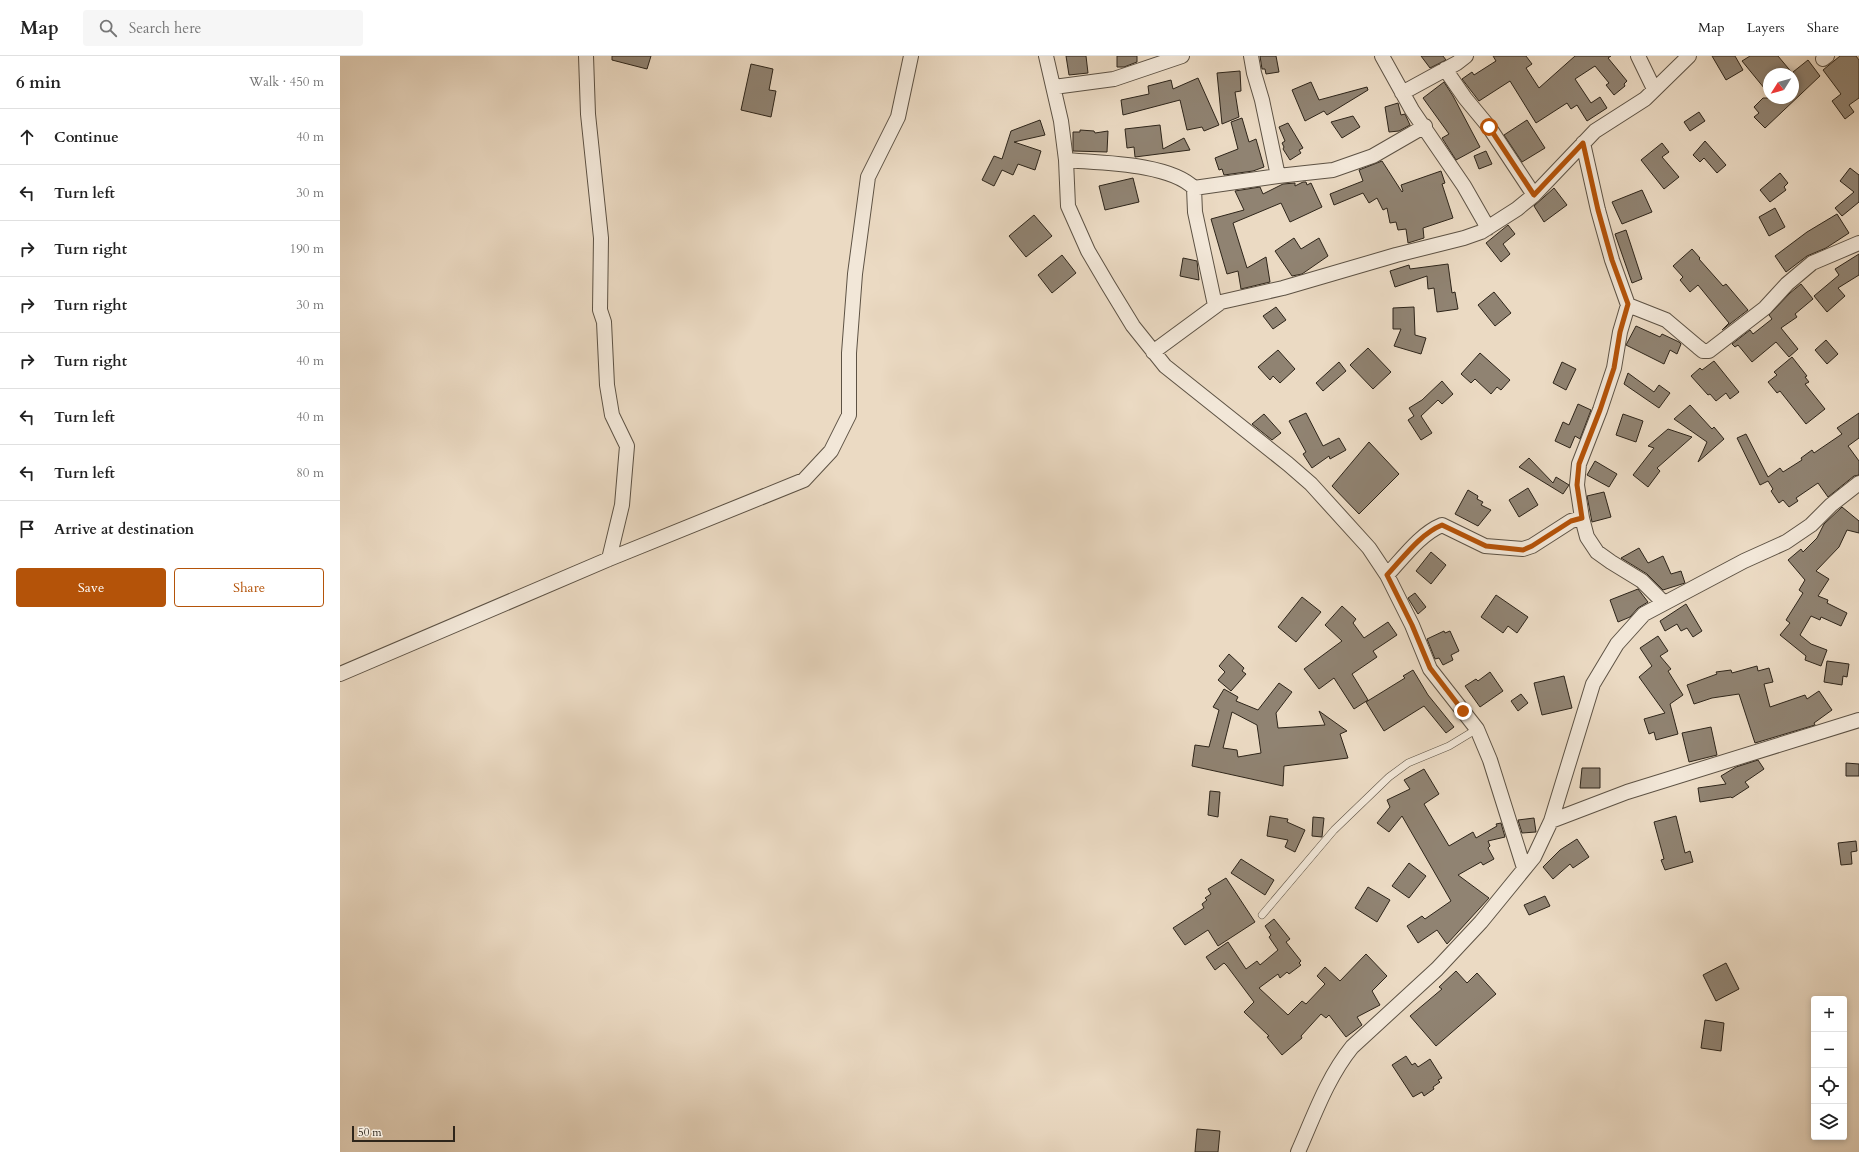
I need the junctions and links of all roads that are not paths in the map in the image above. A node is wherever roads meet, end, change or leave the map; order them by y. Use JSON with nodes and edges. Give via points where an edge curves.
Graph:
{"nodes":[{"id":1,"x":586,"y":56,"type":"edge"},
{"id":2,"x":911,"y":56,"type":"edge"},
{"id":3,"x":1046,"y":56,"type":"edge"},
{"id":4,"x":1182,"y":56,"type":"edge"},
{"id":5,"x":1251,"y":56,"type":"edge"},
{"id":6,"x":1382,"y":56,"type":"edge"},
{"id":7,"x":1466,"y":56,"type":"edge"},
{"id":8,"x":1638,"y":56,"type":"edge"},
{"id":9,"x":1688,"y":56,"type":"edge"},
{"id":10,"x":1445,"y":69,"type":"junction"},
{"id":11,"x":1054,"y":87,"type":"junction"},
{"id":12,"x":1654,"y":89,"type":"junction"},
{"id":13,"x":1402,"y":93,"type":"junction"},
{"id":14,"x":1425,"y":126,"type":"junction"},
{"id":15,"x":1583,"y":143,"type":"junction"},
{"id":16,"x":1066,"y":160,"type":"junction"},
{"id":17,"x":1278,"y":176,"type":"junction"},
{"id":18,"x":1194,"y":188,"type":"junction"},
{"id":19,"x":1534,"y":195,"type":"junction"},
{"id":20,"x":1488,"y":228,"type":"junction"},
{"id":21,"x":1859,"y":244,"type":"edge"},
{"id":22,"x":1215,"y":304,"type":"junction"},
{"id":23,"x":1628,"y":304,"type":"junction"},
{"id":24,"x":1153,"y":352,"type":"junction"},
{"id":25,"x":1859,"y":483,"type":"edge"},
{"id":26,"x":1582,"y":518,"type":"junction"},
{"id":27,"x":609,"y":558,"type":"junction"},
{"id":28,"x":1387,"y":575,"type":"junction"},
{"id":29,"x":1664,"y":604,"type":"junction"},
{"id":30,"x":340,"y":674,"type":"edge"},
{"id":31,"x":1859,"y":720,"type":"edge"},
{"id":32,"x":1476,"y":729,"type":"junction"},
{"id":33,"x":1551,"y":821,"type":"junction"},
{"id":34,"x":1524,"y":868,"type":"junction"},
{"id":35,"x":1262,"y":915,"type":"dead end"},
{"id":36,"x":1298,"y":1152,"type":"edge"}],
"edges":[{"from":1,"to":27,"type":"street","via":[[588,114],[601,238],[600,310],[604,322],[607,385],[612,415],[627,446],[622,505]]},
{"from":2,"to":27,"type":"street","via":[[898,117],[868,177],[849,353],[849,415],[831,451],[804,480]]},
{"from":3,"to":11,"type":"street"},
{"from":4,"to":11,"type":"street","via":[[1114,79]]},
{"from":5,"to":17,"type":"street"},
{"from":6,"to":13,"type":"street"},
{"from":7,"to":10,"type":"street"},
{"from":8,"to":12,"type":"street"},
{"from":9,"to":12,"type":"street"},
{"from":10,"to":13,"type":"street"},
{"from":10,"to":19,"type":"street","via":[[1489,127]]},
{"from":11,"to":16,"type":"street"},
{"from":12,"to":15,"type":"street","via":[[1645,99],[1595,131]]},
{"from":13,"to":14,"type":"street"},
{"from":14,"to":17,"type":"street","via":[[1373,156],[1333,170]]},
{"from":14,"to":20,"type":"street"},
{"from":15,"to":19,"type":"street"},
{"from":15,"to":23,"type":"street","via":[[1598,210]]},
{"from":16,"to":18,"type":"street","via":[[1140,167],[1179,178]]},
{"from":16,"to":24,"type":"street","via":[[1068,206],[1088,251],[1133,326]]},
{"from":17,"to":18,"type":"street"},
{"from":18,"to":22,"type":"street","via":[[1195,212]]},
{"from":19,"to":20,"type":"street"},
{"from":20,"to":22,"type":"street","via":[[1464,238]]},
{"from":21,"to":23,"type":"street","via":[[1812,263],[1787,284],[1765,308],[1709,351],[1698,347],[1666,320]]},
{"from":22,"to":24,"type":"street"},
{"from":23,"to":26,"type":"street","via":[[1614,368],[1579,464],[1577,485]]},
{"from":24,"to":28,"type":"street","via":[[1165,366],[1311,484],[1369,548]]},
{"from":25,"to":29,"type":"street","via":[[1831,504],[1812,525],[1786,542],[1744,561]]},
{"from":26,"to":28,"type":"street","via":[[1571,521],[1523,550],[1486,546],[1442,525],[1425,535]]},
{"from":26,"to":29,"type":"street","via":[[1589,541],[1597,552],[1642,581]]},
{"from":27,"to":30,"type":"street"},
{"from":28,"to":32,"type":"street","via":[[1430,668]]},
{"from":29,"to":33,"type":"street","via":[[1644,614],[1617,644],[1593,684]]},
{"from":31,"to":33,"type":"street","via":[[1627,792]]},
{"from":32,"to":34,"type":"street","via":[[1490,760]]},
{"from":32,"to":35,"type":"lane","via":[[1449,746],[1408,763],[1389,777],[1334,830]]},
{"from":33,"to":34,"type":"street","via":[[1534,858]]},
{"from":34,"to":36,"type":"street","via":[[1481,922],[1437,969],[1348,1051],[1328,1083]]}]}
